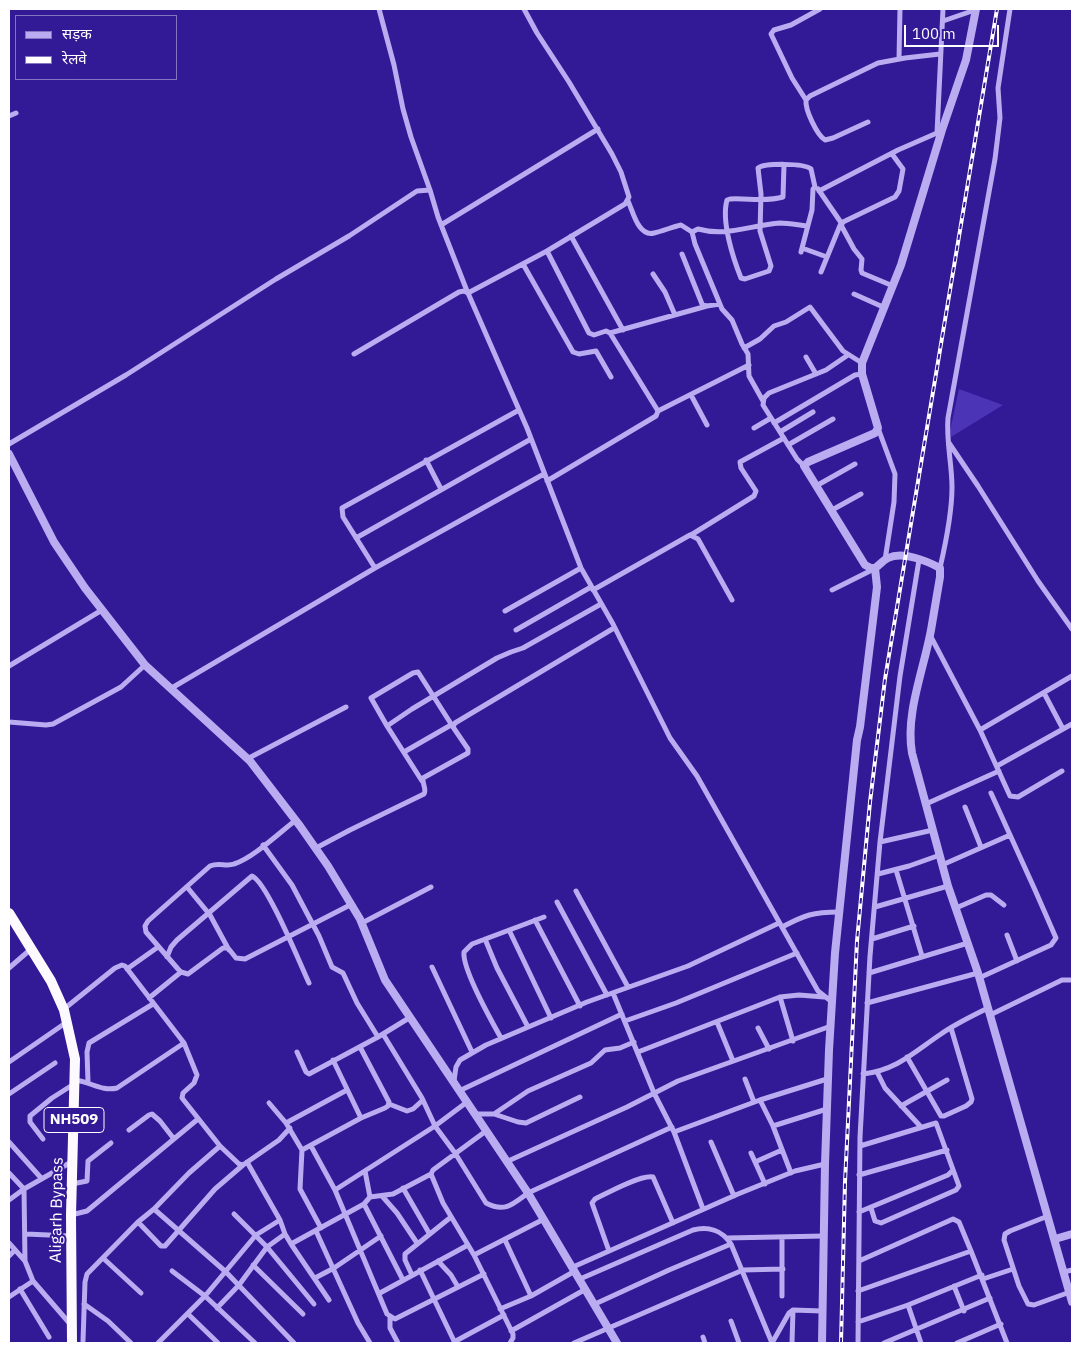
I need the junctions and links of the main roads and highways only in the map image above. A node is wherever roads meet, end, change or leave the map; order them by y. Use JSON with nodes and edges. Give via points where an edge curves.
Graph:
{"nodes":[{"id":1,"x":9,"y":913,"type":"edge"},
{"id":2,"x":79,"y":1341,"type":"edge"}],
"edges":[{"from":1,"to":2,"type":"highway","name":"Aligarh Bypass","number":"NH509","via":[[51,982],[64,1010],[80,1082],[71,1215],[71,1326]]}]}
